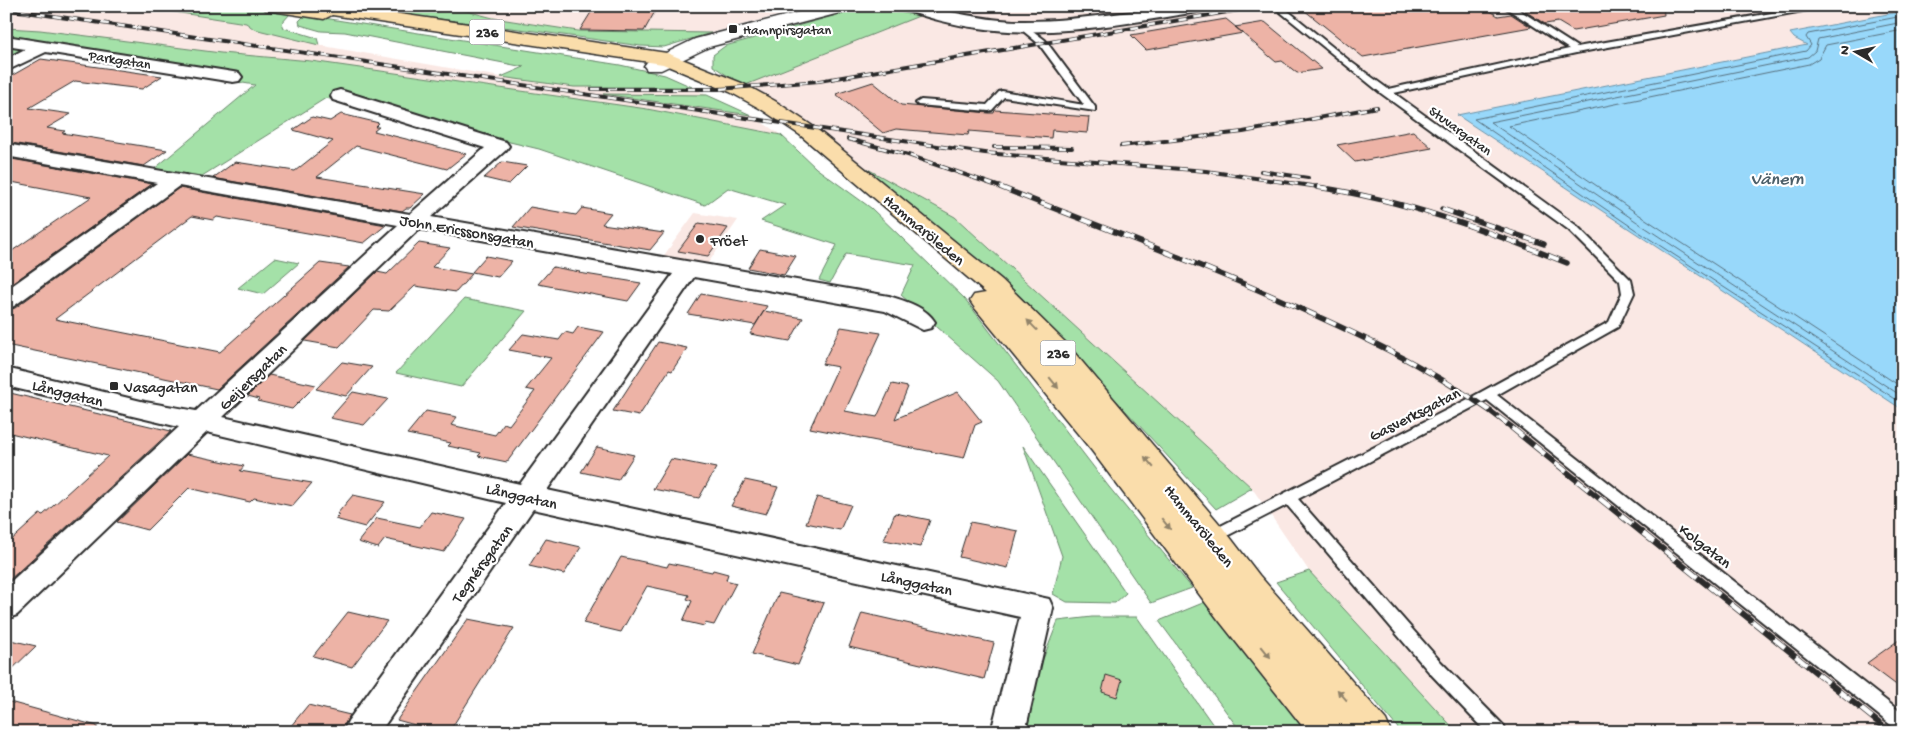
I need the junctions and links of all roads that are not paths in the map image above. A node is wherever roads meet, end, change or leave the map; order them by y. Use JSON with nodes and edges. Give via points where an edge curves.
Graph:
{"nodes":[{"id":1,"x":272,"y":6,"type":"edge"},
{"id":2,"x":308,"y":6,"type":"edge"},
{"id":3,"x":845,"y":6,"type":"edge"},
{"id":4,"x":907,"y":6,"type":"edge"},
{"id":5,"x":1204,"y":6,"type":"edge"},
{"id":6,"x":1278,"y":6,"type":"edge"},
{"id":7,"x":1507,"y":6,"type":"edge"},
{"id":8,"x":1826,"y":6,"type":"edge"},
{"id":9,"x":1025,"y":28,"type":"junction"},
{"id":10,"x":6,"y":41,"type":"edge"},
{"id":11,"x":43,"y":46,"type":"junction"},
{"id":12,"x":1576,"y":50,"type":"junction"},
{"id":13,"x":661,"y":63,"type":"junction"},
{"id":14,"x":6,"y":66,"type":"edge"},
{"id":15,"x":233,"y":77,"type":"dead end"},
{"id":16,"x":1385,"y":92,"type":"junction"},
{"id":17,"x":340,"y":96,"type":"dead end"},
{"id":18,"x":921,"y":103,"type":"dead end"},
{"id":19,"x":6,"y":150,"type":"edge"},
{"id":20,"x":177,"y":178,"type":"junction"},
{"id":21,"x":416,"y":220,"type":"junction"},
{"id":22,"x":687,"y":270,"type":"junction"},
{"id":23,"x":1625,"y":280,"type":"joint"},
{"id":24,"x":6,"y":302,"type":"edge"},
{"id":25,"x":923,"y":322,"type":"dead end"},
{"id":26,"x":6,"y":377,"type":"edge"},
{"id":27,"x":1487,"y":394,"type":"junction"},
{"id":28,"x":204,"y":422,"type":"junction"},
{"id":29,"x":528,"y":497,"type":"junction"},
{"id":30,"x":1289,"y":498,"type":"junction"},
{"id":31,"x":1212,"y":537,"type":"junction"},
{"id":32,"x":1186,"y":549,"type":"junction"},
{"id":33,"x":6,"y":606,"type":"edge"},
{"id":34,"x":1903,"y":724,"type":"edge"},
{"id":35,"x":360,"y":732,"type":"edge"},
{"id":36,"x":1008,"y":732,"type":"edge"},
{"id":37,"x":1330,"y":732,"type":"edge"},
{"id":38,"x":1373,"y":732,"type":"edge"},
{"id":39,"x":1498,"y":732,"type":"edge"}],
"edges":[{"from":1,"to":13,"type":"main road","name":"Hammaröleden","number":"236"},
{"from":2,"to":13,"type":"main road","name":"Hammaröleden","number":"236"},
{"from":3,"to":13,"type":"street","via":[[702,43]]},
{"from":4,"to":9,"type":"street","via":[[943,17]]},
{"from":5,"to":9,"type":"street","via":[[1082,25]]},
{"from":6,"to":16,"type":"lane","name":"Stuvargatan"},
{"from":7,"to":12,"type":"lane"},
{"from":8,"to":12,"type":"lane"},
{"from":9,"to":18,"type":"lane","via":[[1042,42],[1092,109],[1002,94],[989,108]]},
{"from":10,"to":11,"type":"street","name":"Parkgatan"},
{"from":11,"to":14,"type":"street"},
{"from":11,"to":15,"type":"street","name":"Parkgatan"},
{"from":12,"to":16,"type":"lane"},
{"from":31,"to":13,"type":"main road","name":"Hammaröleden","number":"236","one_way":true,"via":[[1057,351],[993,286],[807,131],[737,88]]},
{"from":13,"to":32,"type":"main road","name":"Hammaröleden","number":"236","one_way":true,"via":[[750,104],[790,129],[922,241],[978,295],[1035,359]]},
{"from":16,"to":23,"type":"lane","name":"Stuvargatan","via":[[1573,228]]},
{"from":17,"to":21,"type":"street","name":"Geijersgatan","via":[[498,146]]},
{"from":19,"to":20,"type":"street","name":"John Ericssonsgatan"},
{"from":20,"to":21,"type":"street","name":"John Ericssonsgatan"},
{"from":20,"to":24,"type":"street"},
{"from":21,"to":22,"type":"street","name":"John Ericssonsgatan"},
{"from":21,"to":28,"type":"street","name":"Geijersgatan"},
{"from":22,"to":25,"type":"street","name":"John Ericssonsgatan","via":[[889,304]]},
{"from":22,"to":29,"type":"street","name":"Tegnérsgatan"},
{"from":23,"to":27,"type":"lane","name":"Gasverksgatan","via":[[1628,293],[1614,324]]},
{"from":26,"to":28,"type":"street","name":"Långgatan","via":[[145,412]]},
{"from":27,"to":30,"type":"lane","name":"Gasverksgatan"},
{"from":27,"to":34,"type":"lane","name":"Kolgatan"},
{"from":28,"to":29,"type":"street","name":"Långgatan"},
{"from":28,"to":33,"type":"street","name":"Geijersgatan"},
{"from":29,"to":35,"type":"street","name":"Tegnérsgatan"},
{"from":29,"to":36,"type":"street","name":"Långgatan","via":[[1038,608]]},
{"from":30,"to":31,"type":"lane","name":"Gasverksgatan"},
{"from":30,"to":39,"type":"lane","via":[[1435,667]]},
{"from":31,"to":32,"type":"lane","name":"Gasverksgatan"},
{"from":38,"to":31,"type":"main road","name":"Hammaröleden","number":"236","one_way":true,"via":[[1247,585]]},
{"from":32,"to":37,"type":"main road","name":"Hammaröleden","number":"236","one_way":true}]}
